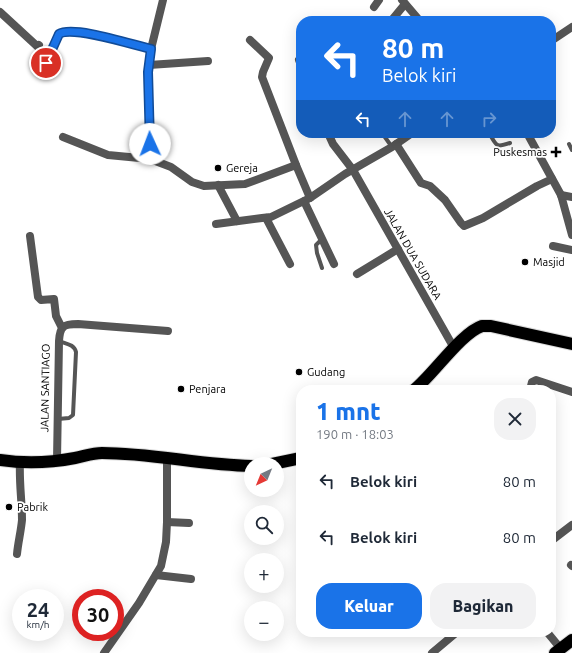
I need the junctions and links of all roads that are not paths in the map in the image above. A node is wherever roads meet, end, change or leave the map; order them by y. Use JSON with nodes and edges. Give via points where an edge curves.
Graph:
{"nodes":[{"id":1,"x":163,"y":0,"type":"edge"},
{"id":2,"x":379,"y":0,"type":"edge"},
{"id":3,"x":404,"y":2,"type":"edge"},
{"id":4,"x":374,"y":7,"type":"dead end"},
{"id":5,"x":0,"y":12,"type":"edge"},
{"id":6,"x":394,"y":16,"type":"edge"},
{"id":7,"x":416,"y":16,"type":"edge"},
{"id":8,"x":572,"y":27,"type":"edge"},
{"id":9,"x":556,"y":38,"type":"edge"},
{"id":10,"x":250,"y":40,"type":"dead end"},
{"id":11,"x":38,"y":45,"type":"dead end"},
{"id":12,"x":151,"y":49,"type":"junction"},
{"id":13,"x":208,"y":61,"type":"dead end"},
{"id":14,"x":46,"y":63,"type":"dead end"},
{"id":15,"x":149,"y":65,"type":"junction"},
{"id":16,"x":63,"y":137,"type":"dead end"},
{"id":17,"x":330,"y":138,"type":"edge"},
{"id":18,"x":387,"y":138,"type":"edge"},
{"id":19,"x":404,"y":138,"type":"edge"},
{"id":20,"x":492,"y":138,"type":"edge"},
{"id":21,"x":530,"y":138,"type":"edge"},
{"id":22,"x":510,"y":143,"type":"dead end"},
{"id":23,"x":569,"y":144,"type":"dead end"},
{"id":24,"x":394,"y":145,"type":"junction"},
{"id":25,"x":572,"y":150,"type":"edge"},
{"id":26,"x":150,"y":158,"type":"junction"},
{"id":27,"x":296,"y":165,"type":"junction"},
{"id":28,"x":353,"y":170,"type":"junction"},
{"id":29,"x":552,"y":179,"type":"junction"},
{"id":30,"x":218,"y":186,"type":"junction"},
{"id":31,"x":561,"y":195,"type":"junction"},
{"id":32,"x":572,"y":197,"type":"edge"},
{"id":33,"x":307,"y":199,"type":"junction"},
{"id":34,"x":266,"y":218,"type":"junction"},
{"id":35,"x":237,"y":221,"type":"junction"},
{"id":36,"x":216,"y":224,"type":"dead end"},
{"id":37,"x":572,"y":235,"type":"edge"},
{"id":38,"x":30,"y":236,"type":"dead end"},
{"id":39,"x":322,"y":239,"type":"junction"},
{"id":40,"x":553,"y":246,"type":"dead end"},
{"id":41,"x":398,"y":249,"type":"junction"},
{"id":42,"x":572,"y":250,"type":"edge"},
{"id":43,"x":290,"y":264,"type":"dead end"},
{"id":44,"x":334,"y":264,"type":"dead end"},
{"id":45,"x":322,"y":268,"type":"dead end"},
{"id":46,"x":357,"y":274,"type":"dead end"},
{"id":47,"x":62,"y":328,"type":"junction"},
{"id":48,"x":168,"y":331,"type":"dead end"},
{"id":49,"x":59,"y":341,"type":"junction"},
{"id":50,"x":572,"y":342,"type":"edge"},
{"id":51,"x":454,"y":348,"type":"junction"},
{"id":52,"x":420,"y":385,"type":"edge"},
{"id":53,"x":531,"y":385,"type":"edge"},
{"id":54,"x":551,"y":385,"type":"edge"},
{"id":55,"x":556,"y":387,"type":"edge"},
{"id":56,"x":572,"y":392,"type":"edge"},
{"id":57,"x":57,"y":419,"type":"junction"},
{"id":58,"x":167,"y":458,"type":"junction"},
{"id":59,"x":296,"y":459,"type":"edge"},
{"id":60,"x":0,"y":460,"type":"edge"},
{"id":61,"x":56,"y":460,"type":"junction"},
{"id":62,"x":284,"y":462,"type":"edge"},
{"id":63,"x":20,"y":463,"type":"junction"},
{"id":64,"x":244,"y":466,"type":"edge"},
{"id":65,"x":167,"y":522,"type":"junction"},
{"id":66,"x":189,"y":523,"type":"dead end"},
{"id":67,"x":572,"y":525,"type":"edge"},
{"id":68,"x":556,"y":537,"type":"edge"},
{"id":69,"x":18,"y":554,"type":"dead end"},
{"id":70,"x":156,"y":574,"type":"junction"},
{"id":71,"x":191,"y":579,"type":"dead end"},
{"id":72,"x":451,"y":637,"type":"edge"},
{"id":73,"x":549,"y":637,"type":"edge"},
{"id":74,"x":572,"y":640,"type":"edge"},
{"id":75,"x":558,"y":651,"type":"edge"},
{"id":76,"x":104,"y":653,"type":"edge"},
{"id":77,"x":432,"y":653,"type":"edge"}],
"edges":[{"from":1,"to":12,"type":"street"},
{"from":2,"to":4,"type":"street"},
{"from":3,"to":6,"type":"street"},
{"from":3,"to":7,"type":"street"},
{"from":5,"to":11,"type":"street"},
{"from":8,"to":9,"type":"street"},
{"from":10,"to":27,"type":"street","via":[[269,58],[262,77]]},
{"from":12,"to":14,"type":"street","via":[[84,32],[63,31],[59,34]]},
{"from":12,"to":15,"type":"street"},
{"from":13,"to":15,"type":"street"},
{"from":15,"to":26,"type":"street"},
{"from":16,"to":26,"type":"street","via":[[108,155]]},
{"from":17,"to":28,"type":"street","name":"JALAN DUA SUDARA"},
{"from":18,"to":24,"type":"lane"},
{"from":19,"to":24,"type":"street"},
{"from":20,"to":22,"type":"lane","via":[[497,146]]},
{"from":21,"to":29,"type":"street"},
{"from":23,"to":25,"type":"lane"},
{"from":24,"to":28,"type":"street"},
{"from":24,"to":29,"type":"street","via":[[421,183],[430,186],[464,226]]},
{"from":26,"to":30,"type":"street","via":[[171,167],[197,184]]},
{"from":27,"to":30,"type":"street","via":[[245,184]]},
{"from":27,"to":33,"type":"street"},
{"from":28,"to":33,"type":"street"},
{"from":28,"to":41,"type":"street","name":"JALAN DUA SUDARA"},
{"from":29,"to":31,"type":"street"},
{"from":30,"to":35,"type":"street"},
{"from":31,"to":32,"type":"street"},
{"from":31,"to":37,"type":"street"},
{"from":33,"to":34,"type":"street"},
{"from":33,"to":39,"type":"street"},
{"from":34,"to":35,"type":"street"},
{"from":34,"to":43,"type":"street"},
{"from":35,"to":36,"type":"street"},
{"from":38,"to":47,"type":"street","via":[[38,297],[41,300],[54,299],[56,316]]},
{"from":39,"to":44,"type":"street"},
{"from":39,"to":45,"type":"lane","via":[[316,245],[316,253]]},
{"from":40,"to":42,"type":"street"},
{"from":41,"to":46,"type":"street"},
{"from":41,"to":51,"type":"street","name":"JALAN DUA SUDARA"},
{"from":47,"to":48,"type":"street","via":[[68,324],[78,324]]},
{"from":47,"to":49,"type":"street","name":"JALAN SANTIAGO"},
{"from":49,"to":57,"type":"street","name":"JALAN SANTIAGO"},
{"from":49,"to":57,"type":"lane","via":[[72,346],[76,352],[73,416]]},
{"from":50,"to":51,"type":"highway","via":[[483,326]]},
{"from":51,"to":52,"type":"highway"},
{"from":53,"to":54,"type":"street","via":[[536,380]]},
{"from":55,"to":56,"type":"street"},
{"from":57,"to":61,"type":"street","name":"JALAN SANTIAGO"},
{"from":58,"to":61,"type":"highway","via":[[91,453]]},
{"from":58,"to":64,"type":"highway"},
{"from":58,"to":65,"type":"street"},
{"from":59,"to":62,"type":"highway"},
{"from":60,"to":63,"type":"highway"},
{"from":61,"to":63,"type":"highway"},
{"from":63,"to":69,"type":"street","via":[[22,521]]},
{"from":65,"to":66,"type":"street"},
{"from":65,"to":70,"type":"street","via":[[164,552]]},
{"from":67,"to":68,"type":"street"},
{"from":70,"to":71,"type":"street"},
{"from":70,"to":76,"type":"street"},
{"from":72,"to":77,"type":"street"},
{"from":73,"to":75,"type":"street"},
{"from":74,"to":75,"type":"highway"}]}
